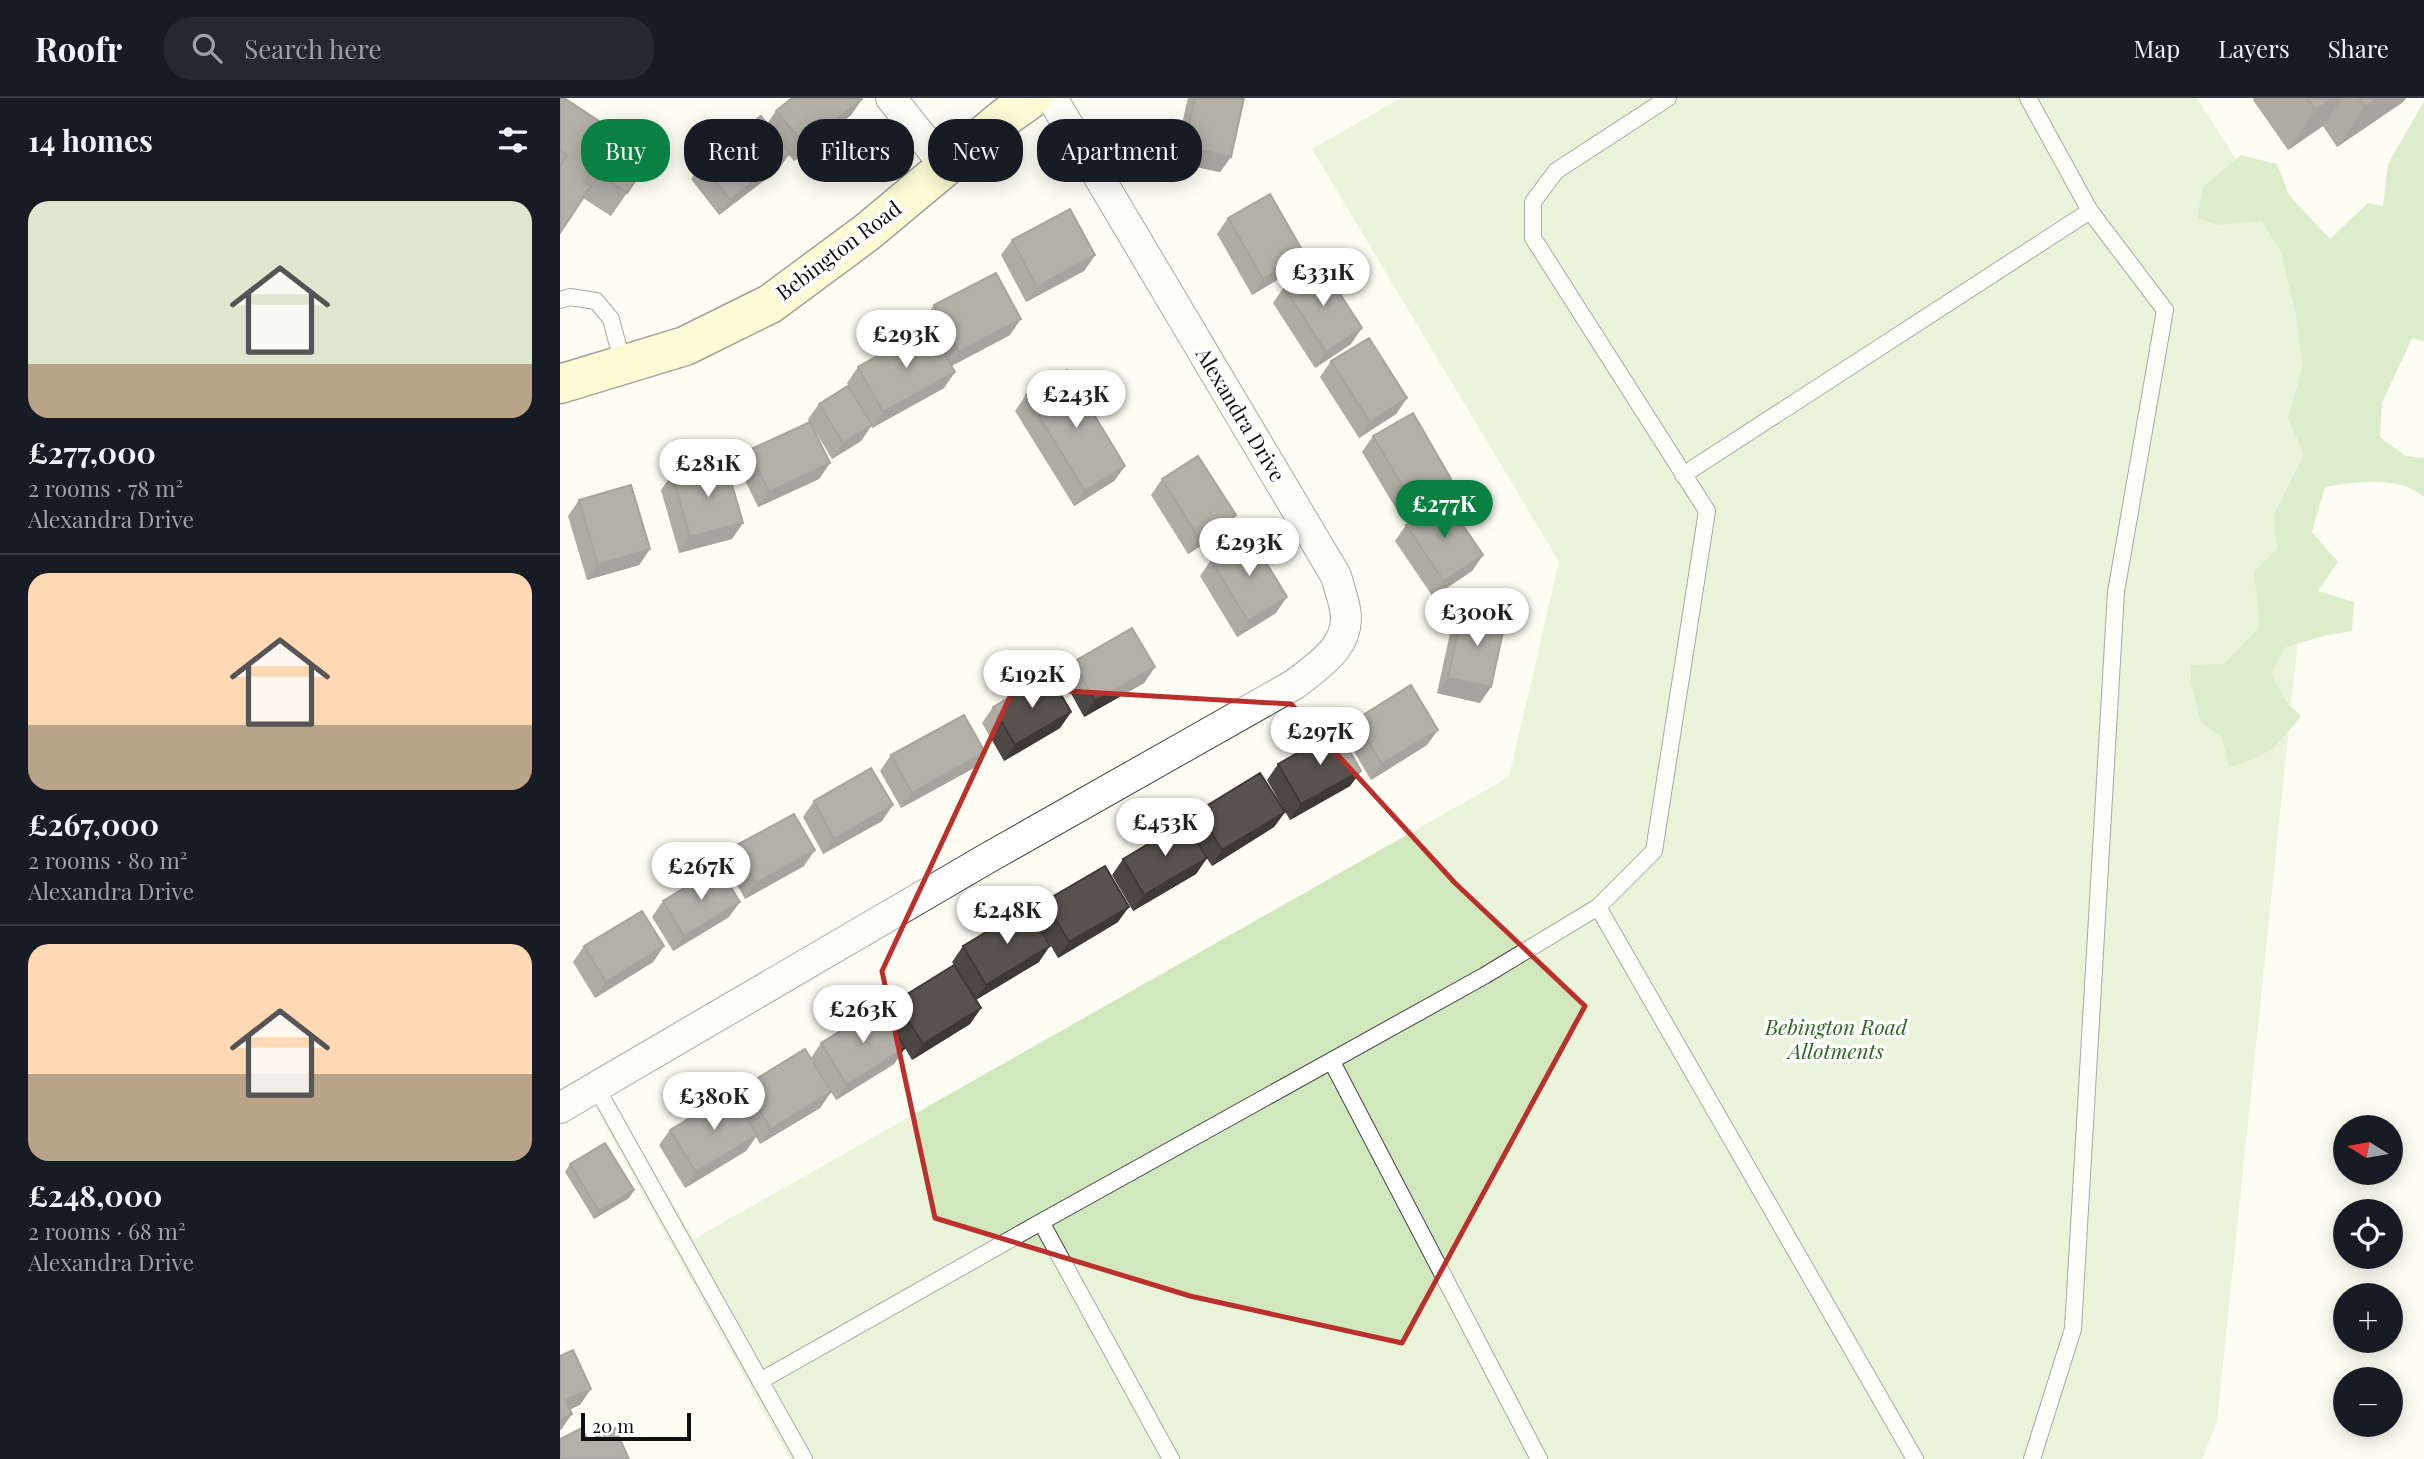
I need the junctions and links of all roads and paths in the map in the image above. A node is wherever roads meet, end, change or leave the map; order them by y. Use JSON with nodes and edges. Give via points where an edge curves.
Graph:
{"nodes":[{"id":1,"x":891,"y":98,"type":"edge"},
{"id":2,"x":1032,"y":98,"type":"edge"},
{"id":3,"x":1052,"y":98,"type":"edge"},
{"id":4,"x":1668,"y":98,"type":"edge"},
{"id":5,"x":2028,"y":98,"type":"edge"},
{"id":6,"x":1006,"y":119,"type":"edge"},
{"id":7,"x":928,"y":144,"type":"edge"},
{"id":8,"x":928,"y":182,"type":"edge"},
{"id":9,"x":2090,"y":211,"type":"junction"},
{"id":10,"x":560,"y":300,"type":"edge"},
{"id":11,"x":623,"y":365,"type":"junction"},
{"id":12,"x":560,"y":384,"type":"edge"},
{"id":13,"x":1683,"y":475,"type":"junction"},
{"id":14,"x":1598,"y":907,"type":"junction"},
{"id":15,"x":1332,"y":1062,"type":"junction"},
{"id":16,"x":596,"y":1087,"type":"junction"},
{"id":17,"x":560,"y":1108,"type":"edge"},
{"id":18,"x":1041,"y":1222,"type":"junction"},
{"id":19,"x":760,"y":1381,"type":"junction"},
{"id":20,"x":804,"y":1459,"type":"edge"},
{"id":21,"x":1171,"y":1459,"type":"edge"},
{"id":22,"x":1539,"y":1459,"type":"edge"},
{"id":23,"x":1915,"y":1459,"type":"edge"},
{"id":24,"x":2032,"y":1459,"type":"edge"}],
"edges":[{"from":1,"to":7,"type":"street"},
{"from":2,"to":6,"type":"main road","name":"Bebington Road"},
{"from":3,"to":16,"type":"street","name":"Alexandra Drive","via":[[1336,576],[1346,612],[1342,639],[1330,657],[1295,684]]},
{"from":4,"to":13,"type":"lane","via":[[1556,171],[1533,202],[1533,238]]},
{"from":5,"to":9,"type":"lane"},
{"from":8,"to":11,"type":"main road","name":"Bebington Road","via":[[771,304],[685,346]]},
{"from":9,"to":13,"type":"lane"},
{"from":9,"to":24,"type":"lane","via":[[2165,310],[2116,592],[2074,1329]]},
{"from":10,"to":11,"type":"lane","via":[[596,301],[611,319]]},
{"from":11,"to":12,"type":"main road","name":"Bebington Road"},
{"from":13,"to":14,"type":"lane","via":[[1707,511],[1654,851]]},
{"from":14,"to":15,"type":"lane"},
{"from":14,"to":23,"type":"lane"},
{"from":15,"to":18,"type":"lane"},
{"from":15,"to":22,"type":"lane"},
{"from":16,"to":17,"type":"street","name":"Alexandra Drive"},
{"from":16,"to":19,"type":"lane"},
{"from":18,"to":19,"type":"lane"},
{"from":18,"to":21,"type":"lane"},
{"from":19,"to":20,"type":"lane"}]}
